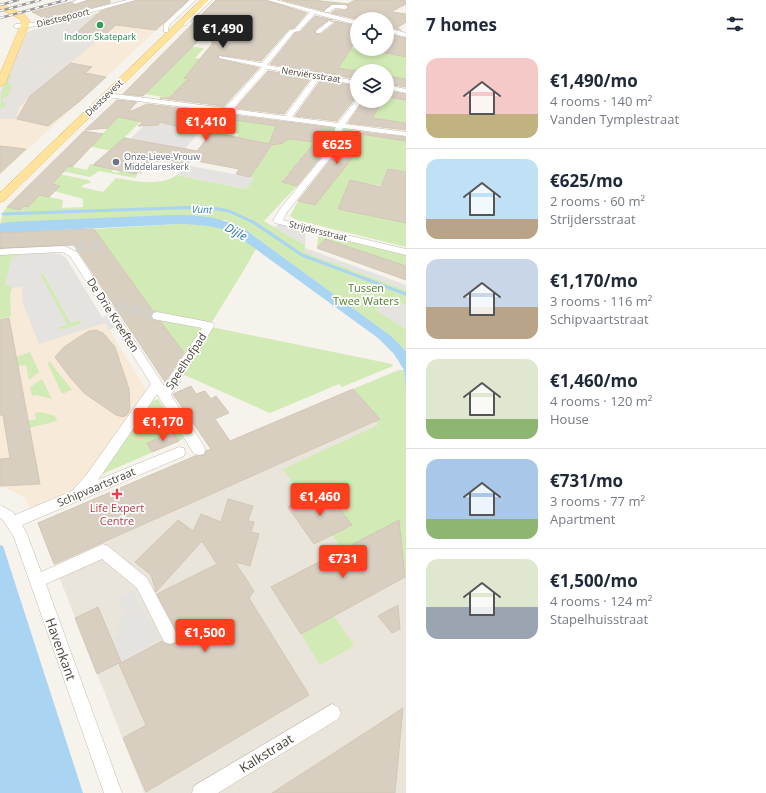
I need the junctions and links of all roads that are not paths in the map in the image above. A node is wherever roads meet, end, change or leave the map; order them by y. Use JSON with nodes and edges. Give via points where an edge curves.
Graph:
{"nodes":[{"id":1,"x":84,"y":0,"type":"edge"},
{"id":2,"x":133,"y":0,"type":"edge"},
{"id":3,"x":193,"y":0,"type":"edge"},
{"id":4,"x":201,"y":0,"type":"edge"},
{"id":5,"x":205,"y":0,"type":"edge"},
{"id":6,"x":209,"y":0,"type":"edge"},
{"id":7,"x":270,"y":0,"type":"edge"},
{"id":8,"x":75,"y":2,"type":"dead end"},
{"id":9,"x":0,"y":6,"type":"edge"},
{"id":10,"x":344,"y":7,"type":"dead end"},
{"id":11,"x":0,"y":10,"type":"edge"},
{"id":12,"x":311,"y":11,"type":"junction"},
{"id":13,"x":324,"y":13,"type":"junction"},
{"id":14,"x":335,"y":20,"type":"junction"},
{"id":15,"x":350,"y":21,"type":"edge"},
{"id":16,"x":25,"y":25,"type":"junction"},
{"id":17,"x":14,"y":29,"type":"joint"},
{"id":18,"x":170,"y":31,"type":"junction"},
{"id":19,"x":318,"y":32,"type":"dead end"},
{"id":20,"x":394,"y":32,"type":"edge"},
{"id":21,"x":406,"y":35,"type":"edge"},
{"id":22,"x":221,"y":57,"type":"dead end"},
{"id":23,"x":265,"y":66,"type":"junction"},
{"id":24,"x":318,"y":76,"type":"junction"},
{"id":25,"x":350,"y":82,"type":"edge"},
{"id":26,"x":0,"y":84,"type":"edge"},
{"id":27,"x":394,"y":88,"type":"edge"},
{"id":28,"x":406,"y":90,"type":"edge"},
{"id":29,"x":107,"y":95,"type":"junction"},
{"id":30,"x":353,"y":108,"type":"edge"},
{"id":31,"x":227,"y":110,"type":"junction"},
{"id":32,"x":287,"y":118,"type":"junction"},
{"id":33,"x":340,"y":125,"type":"junction"},
{"id":34,"x":406,"y":134,"type":"edge"},
{"id":35,"x":0,"y":187,"type":"edge"},
{"id":36,"x":0,"y":199,"type":"edge"},
{"id":37,"x":76,"y":247,"type":"tunnel mouth"},
{"id":38,"x":64,"y":250,"type":"junction"},
{"id":39,"x":0,"y":252,"type":"edge"},
{"id":40,"x":406,"y":252,"type":"edge"},
{"id":41,"x":156,"y":316,"type":"tunnel mouth"},
{"id":42,"x":157,"y":385,"type":"junction"},
{"id":43,"x":164,"y":396,"type":"junction"},
{"id":44,"x":199,"y":450,"type":"dead end"},
{"id":45,"x":179,"y":452,"type":"dead end"},
{"id":46,"x":74,"y":496,"type":"junction"},
{"id":47,"x":0,"y":510,"type":"edge"},
{"id":48,"x":13,"y":522,"type":"junction"},
{"id":49,"x":37,"y":581,"type":"junction"},
{"id":50,"x":170,"y":636,"type":"dead end"},
{"id":51,"x":332,"y":712,"type":"dead end"},
{"id":52,"x":113,"y":793,"type":"edge"},
{"id":53,"x":201,"y":793,"type":"edge"}],
"edges":[{"from":1,"to":8,"type":"street"},
{"from":2,"to":16,"type":"street","name":"Diestsepoort","via":[[40,24]]},
{"from":3,"to":18,"type":"street","name":"Diestsevest","via":[[166,26]]},
{"from":4,"to":18,"type":"main road"},
{"from":5,"to":18,"type":"main road"},
{"from":6,"to":18,"type":"street","name":"Diestsevest","via":[[182,27]]},
{"from":7,"to":12,"type":"street"},
{"from":9,"to":16,"type":"main road","via":[[21,16],[25,20]]},
{"from":10,"to":13,"type":"street","via":[[334,6]]},
{"from":11,"to":17,"type":"main road","via":[[15,18]]},
{"from":12,"to":13,"type":"street"},
{"from":12,"to":23,"type":"street","via":[[289,45],[270,66]]},
{"from":13,"to":14,"type":"street"},
{"from":14,"to":15,"type":"street"},
{"from":14,"to":19,"type":"street"},
{"from":16,"to":17,"type":"street","name":"Diestsepoort"},
{"from":16,"to":26,"type":"main road"},
{"from":18,"to":29,"type":"main road","name":"Diestsevest"},
{"from":18,"to":35,"type":"main road","name":"Diestsevest"},
{"from":20,"to":21,"type":"street"},
{"from":22,"to":23,"type":"street","name":"Nerviërsstraat"},
{"from":23,"to":24,"type":"street","name":"Nerviërsstraat"},
{"from":23,"to":31,"type":"street"},
{"from":24,"to":25,"type":"street","name":"Nerviërsstraat"},
{"from":24,"to":32,"type":"street"},
{"from":27,"to":28,"type":"street"},
{"from":29,"to":31,"type":"street"},
{"from":29,"to":36,"type":"main road","name":"Diestsevest"},
{"from":30,"to":33,"type":"street","name":"Strijdersstraat"},
{"from":31,"to":32,"type":"street"},
{"from":32,"to":33,"type":"street"},
{"from":33,"to":34,"type":"street"},
{"from":33,"to":40,"type":"street","name":"Strijdersstraat","via":[[330,153],[283,211],[278,221]]},
{"from":37,"to":38,"type":"street"},
{"from":38,"to":39,"type":"street"},
{"from":38,"to":42,"type":"street","name":"De Drie Kreeften","via":[[74,254],[111,307]]},
{"from":41,"to":43,"type":"street","name":"Speelhofpad","via":[[209,326]]},
{"from":42,"to":43,"type":"street","name":"De Drie Kreeften"},
{"from":42,"to":46,"type":"street","via":[[92,478]]},
{"from":43,"to":44,"type":"street","name":"De Drie Kreeften"},
{"from":45,"to":46,"type":"street","name":"Schipvaartstraat"},
{"from":46,"to":48,"type":"street","name":"Schipvaartstraat"},
{"from":47,"to":48,"type":"street","name":"Havenkant"},
{"from":48,"to":49,"type":"street","name":"Havenkant"},
{"from":49,"to":50,"type":"street","via":[[103,551],[142,583]]},
{"from":49,"to":52,"type":"street","name":"Havenkant"},
{"from":51,"to":53,"type":"street","name":"Kalkstraat"}]}
